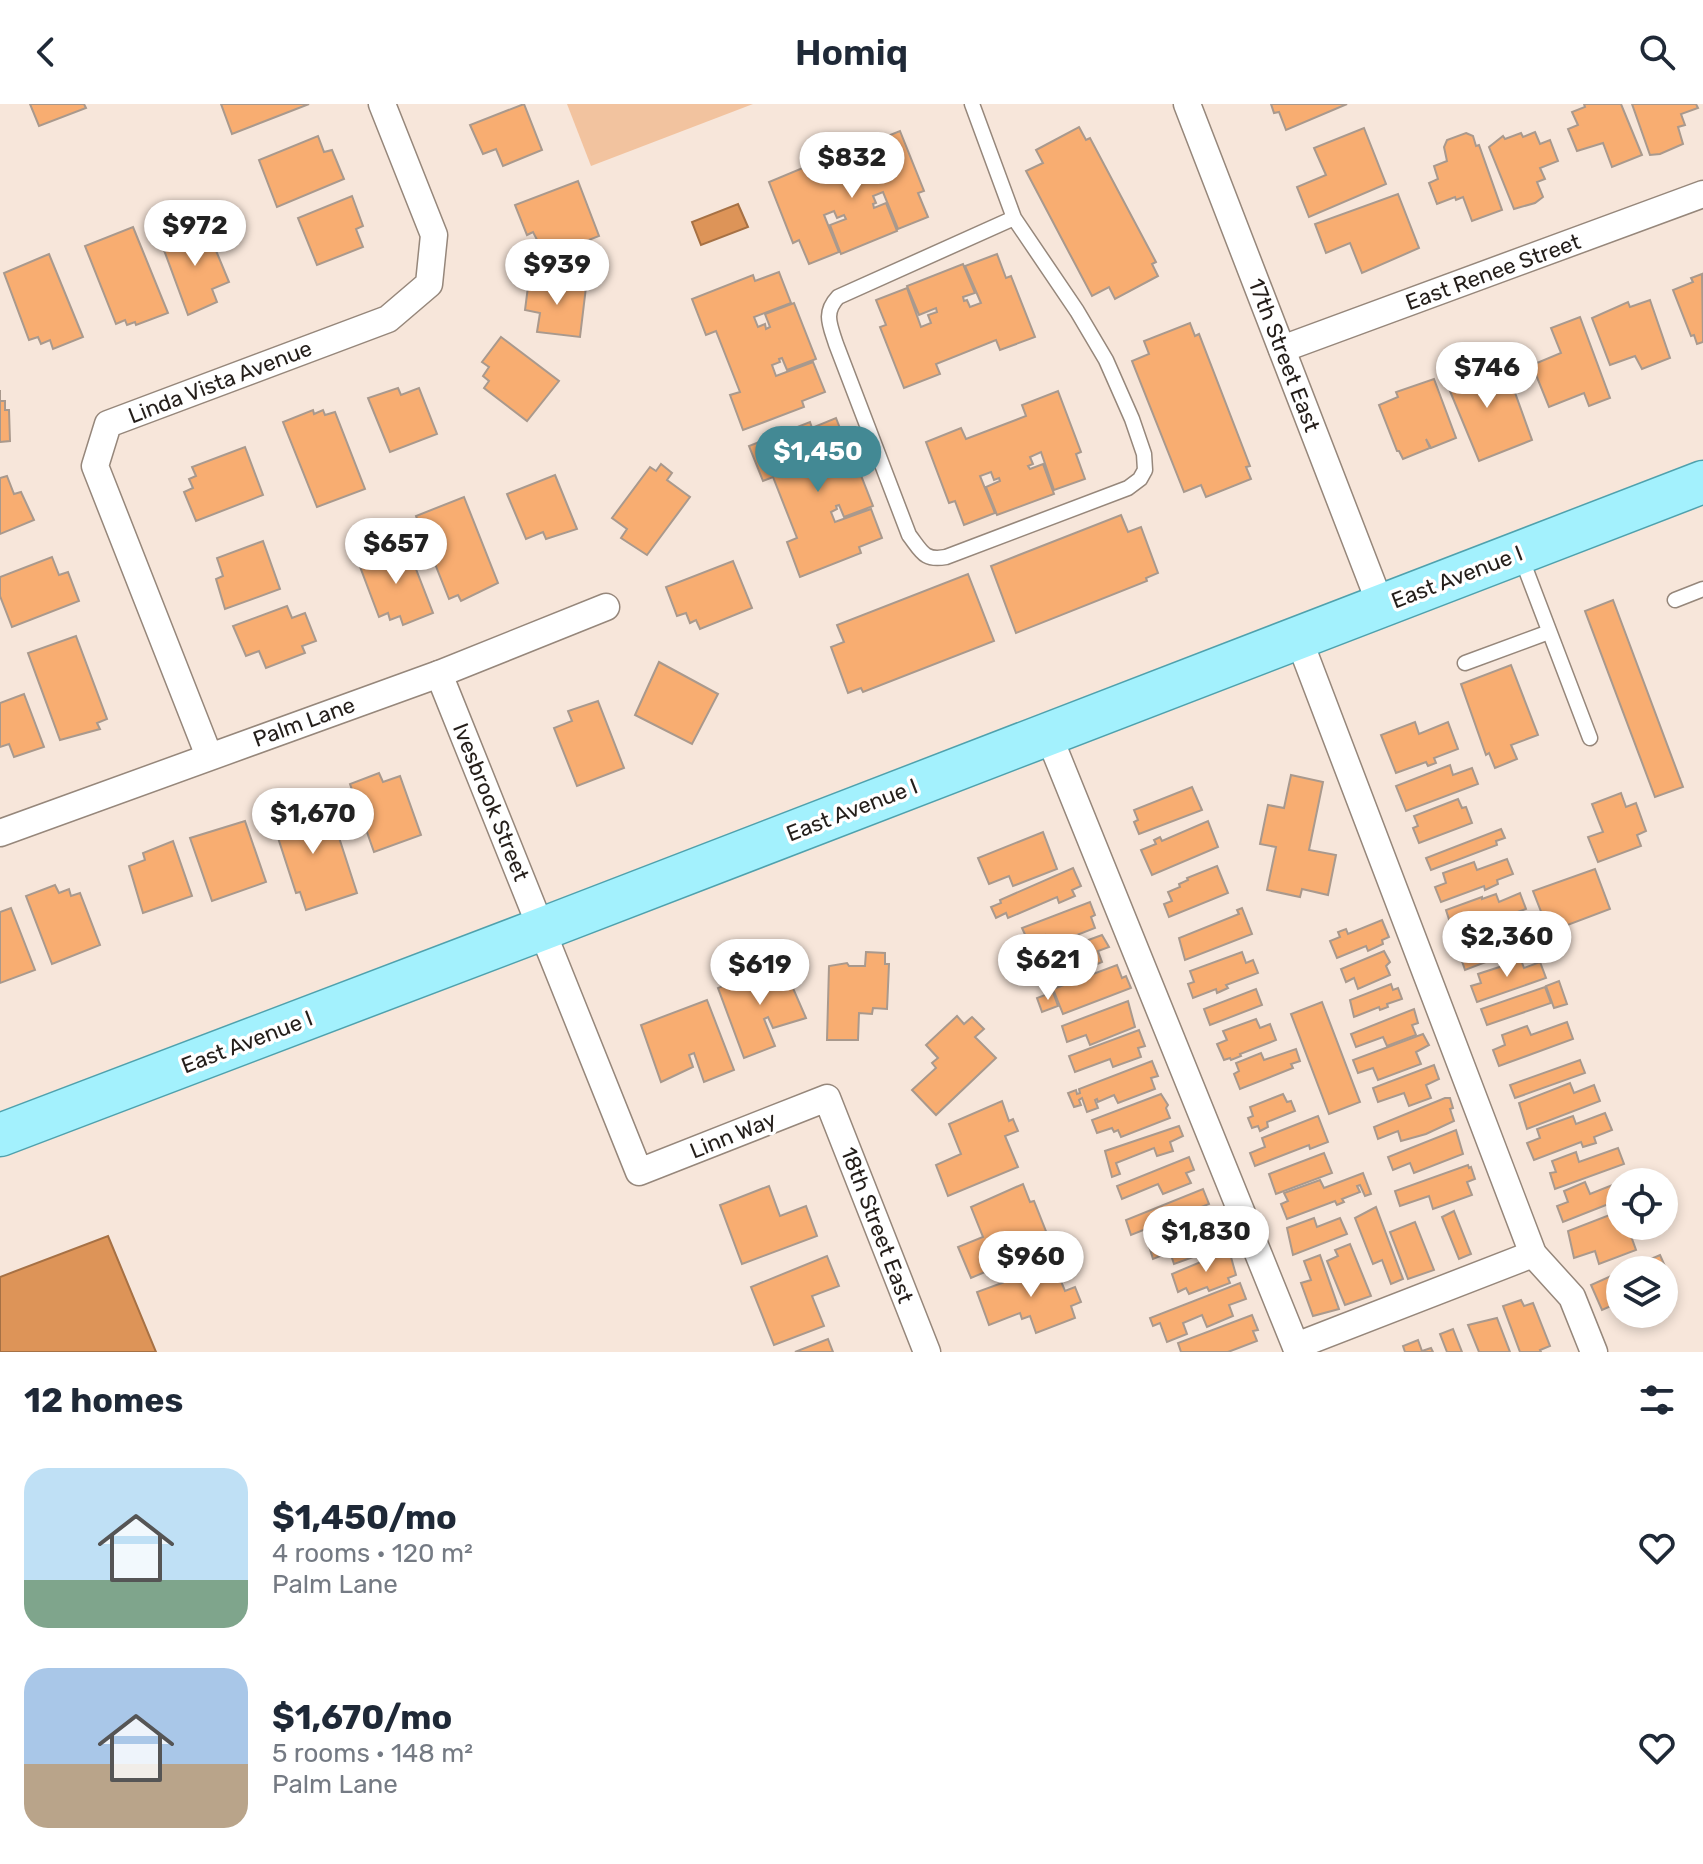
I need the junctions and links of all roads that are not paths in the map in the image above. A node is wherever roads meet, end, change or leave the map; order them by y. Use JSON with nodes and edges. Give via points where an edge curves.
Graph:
{"nodes":[{"id":1,"x":382,"y":104,"type":"edge"},
{"id":2,"x":972,"y":104,"type":"edge"},
{"id":3,"x":1187,"y":104,"type":"edge"},
{"id":4,"x":1703,"y":194,"type":"edge"},
{"id":5,"x":1014,"y":218,"type":"junction"},
{"id":6,"x":1282,"y":349,"type":"junction"},
{"id":7,"x":1703,"y":482,"type":"edge"},
{"id":8,"x":1519,"y":553,"type":"junction"},
{"id":9,"x":1703,"y":589,"type":"edge"},
{"id":10,"x":1675,"y":600,"type":"dead end"},
{"id":11,"x":1381,"y":606,"type":"junction"},
{"id":12,"x":606,"y":607,"type":"dead end"},
{"id":13,"x":1549,"y":632,"type":"junction"},
{"id":14,"x":1298,"y":637,"type":"junction"},
{"id":15,"x":1465,"y":663,"type":"dead end"},
{"id":16,"x":439,"y":674,"type":"junction"},
{"id":17,"x":1048,"y":734,"type":"junction"},
{"id":18,"x":1590,"y":738,"type":"dead end"},
{"id":19,"x":209,"y":756,"type":"junction"},
{"id":20,"x":0,"y":833,"type":"edge"},
{"id":21,"x":542,"y":929,"type":"junction"},
{"id":22,"x":827,"y":1098,"type":"joint"},
{"id":23,"x":0,"y":1135,"type":"edge"},
{"id":24,"x":1533,"y":1254,"type":"junction"},
{"id":25,"x":1297,"y":1349,"type":"edge"},
{"id":26,"x":927,"y":1352,"type":"edge"},
{"id":27,"x":1594,"y":1352,"type":"edge"}],
"edges":[{"from":1,"to":19,"type":"street","name":"Linda Vista Avenue","via":[[434,235],[429,284],[388,319],[108,424],[95,466]]},
{"from":2,"to":5,"type":"lane"},
{"from":3,"to":6,"type":"street","name":"17th Street East"},
{"from":4,"to":6,"type":"street","name":"East Renee Street"},
{"from":5,"to":5,"type":"lane","via":[[1106,360],[1132,419],[1145,470],[1128,488],[932,559],[909,535],[827,315],[838,297]]},
{"from":6,"to":11,"type":"street","name":"17th Street East"},
{"from":7,"to":8,"type":"main road","name":"East Avenue I"},
{"from":8,"to":11,"type":"main road","name":"East Avenue I"},
{"from":8,"to":13,"type":"lane"},
{"from":9,"to":10,"type":"lane"},
{"from":11,"to":14,"type":"main road","name":"East Avenue I"},
{"from":12,"to":16,"type":"street","name":"Palm Lane"},
{"from":13,"to":15,"type":"lane"},
{"from":13,"to":18,"type":"lane"},
{"from":14,"to":17,"type":"main road","name":"East Avenue I"},
{"from":14,"to":24,"type":"street"},
{"from":16,"to":19,"type":"street","name":"Palm Lane"},
{"from":16,"to":21,"type":"street","name":"Ivesbrook Street"},
{"from":17,"to":21,"type":"main road","name":"East Avenue I"},
{"from":17,"to":25,"type":"street"},
{"from":19,"to":20,"type":"street","name":"Palm Lane"},
{"from":21,"to":22,"type":"street","name":"Linn Way","via":[[639,1172]]},
{"from":21,"to":23,"type":"main road","name":"East Avenue I"},
{"from":22,"to":26,"type":"street","name":"18th Street East"},
{"from":24,"to":25,"type":"street"},
{"from":24,"to":27,"type":"street","via":[[1572,1297]]}]}
